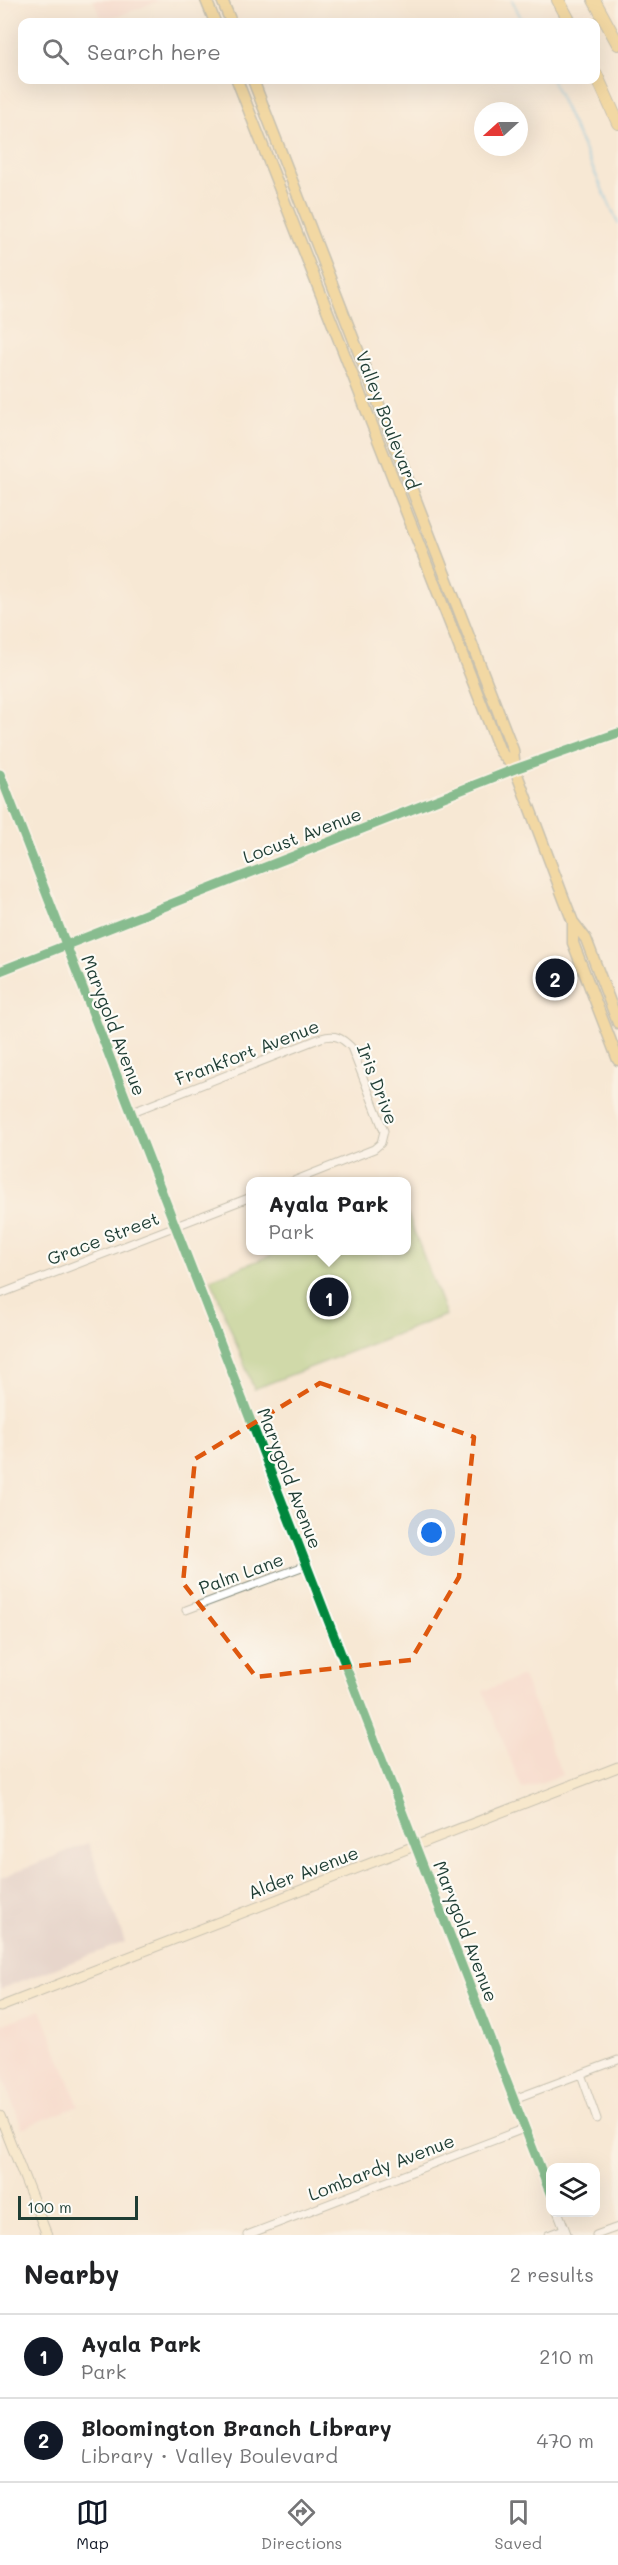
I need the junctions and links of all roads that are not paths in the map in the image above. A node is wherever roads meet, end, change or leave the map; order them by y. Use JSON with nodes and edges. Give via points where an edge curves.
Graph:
{"nodes":[{"id":1,"x":206,"y":0,"type":"edge"},
{"id":2,"x":222,"y":0,"type":"edge"},
{"id":3,"x":558,"y":0,"type":"edge"},
{"id":4,"x":594,"y":0,"type":"edge"},
{"id":5,"x":601,"y":0,"type":"edge"},
{"id":6,"x":213,"y":18,"type":"edge"},
{"id":7,"x":229,"y":18,"type":"edge"},
{"id":8,"x":568,"y":18,"type":"edge"},
{"id":9,"x":618,"y":38,"type":"edge"},
{"id":10,"x":618,"y":44,"type":"edge"},
{"id":11,"x":239,"y":84,"type":"edge"},
{"id":12,"x":255,"y":84,"type":"edge"},
{"id":13,"x":600,"y":84,"type":"edge"},
{"id":14,"x":618,"y":123,"type":"edge"},
{"id":15,"x":618,"y":733,"type":"edge"},
{"id":16,"x":515,"y":769,"type":"junction"},
{"id":17,"x":0,"y":774,"type":"edge"},
{"id":18,"x":573,"y":922,"type":"junction"},
{"id":19,"x":66,"y":945,"type":"junction"},
{"id":20,"x":0,"y":971,"type":"edge"},
{"id":21,"x":618,"y":1023,"type":"edge"},
{"id":22,"x":341,"y":1037,"type":"joint"},
{"id":23,"x":618,"y":1060,"type":"edge"},
{"id":24,"x":130,"y":1113,"type":"junction"},
{"id":25,"x":304,"y":1177,"type":"edge"},
{"id":26,"x":246,"y":1199,"type":"edge"},
{"id":27,"x":175,"y":1226,"type":"junction"},
{"id":28,"x":0,"y":1294,"type":"edge"},
{"id":29,"x":307,"y":1565,"type":"junction"},
{"id":30,"x":186,"y":1610,"type":"dead end"},
{"id":31,"x":618,"y":1767,"type":"edge"},
{"id":32,"x":416,"y":1846,"type":"junction"},
{"id":33,"x":0,"y":2007,"type":"edge"},
{"id":34,"x":618,"y":2060,"type":"edge"},
{"id":35,"x":581,"y":2074,"type":"junction"},
{"id":36,"x":514,"y":2099,"type":"junction"},
{"id":37,"x":0,"y":2116,"type":"edge"},
{"id":38,"x":597,"y":2119,"type":"dead end"},
{"id":39,"x":526,"y":2128,"type":"junction"},
{"id":40,"x":4,"y":2140,"type":"edge"},
{"id":41,"x":546,"y":2182,"type":"edge"},
{"id":42,"x":560,"y":2217,"type":"edge"},
{"id":43,"x":618,"y":2227,"type":"edge"},
{"id":44,"x":565,"y":2232,"type":"edge"},
{"id":45,"x":47,"y":2235,"type":"edge"},
{"id":46,"x":247,"y":2235,"type":"edge"},
{"id":47,"x":548,"y":2235,"type":"edge"},
{"id":48,"x":596,"y":2235,"type":"edge"}],
"edges":[{"from":1,"to":6,"type":"main road"},
{"from":2,"to":7,"type":"main road"},
{"from":3,"to":8,"type":"highway"},
{"from":4,"to":10,"type":"highway"},
{"from":5,"to":9,"type":"highway"},
{"from":11,"to":16,"type":"main road","name":"Valley Boulevard","via":[[500,751]]},
{"from":12,"to":16,"type":"main road","name":"Valley Boulevard","via":[[513,750]]},
{"from":13,"to":14,"type":"highway"},
{"from":15,"to":16,"type":"street","name":"Locust Avenue"},
{"from":16,"to":18,"type":"main road","name":"Valley Boulevard"},
{"from":16,"to":19,"type":"street","name":"Locust Avenue"},
{"from":17,"to":19,"type":"street","name":"Marygold Avenue"},
{"from":18,"to":21,"type":"main road","name":"Valley Boulevard","via":[[586,939]]},
{"from":18,"to":23,"type":"main road","name":"Valley Boulevard","via":[[573,944]]},
{"from":19,"to":20,"type":"street","name":"Locust Avenue"},
{"from":19,"to":24,"type":"street","name":"Marygold Avenue"},
{"from":22,"to":24,"type":"street","name":"Frankfort Avenue","via":[[321,1038]]},
{"from":22,"to":25,"type":"street","name":"Iris Drive","via":[[351,1047],[384,1131],[381,1143]]},
{"from":24,"to":27,"type":"street","name":"Marygold Avenue"},
{"from":26,"to":27,"type":"street","name":"Grace Street"},
{"from":27,"to":28,"type":"street","name":"Grace Street"},
{"from":27,"to":29,"type":"street","name":"Marygold Avenue"},
{"from":29,"to":30,"type":"street","name":"Palm Lane"},
{"from":29,"to":32,"type":"street","name":"Marygold Avenue"},
{"from":31,"to":32,"type":"main road","name":"Alder Avenue"},
{"from":32,"to":33,"type":"main road","name":"Alder Avenue"},
{"from":32,"to":36,"type":"street","name":"Marygold Avenue"},
{"from":34,"to":35,"type":"street"},
{"from":35,"to":36,"type":"street"},
{"from":35,"to":38,"type":"street"},
{"from":36,"to":39,"type":"street","name":"Marygold Avenue"},
{"from":37,"to":40,"type":"main road"},
{"from":39,"to":41,"type":"street","name":"Marygold Avenue"},
{"from":39,"to":46,"type":"street","name":"Lombardy Avenue"},
{"from":40,"to":45,"type":"main road"},
{"from":42,"to":44,"type":"street"},
{"from":43,"to":48,"type":"street"},
{"from":44,"to":47,"type":"street"}]}
